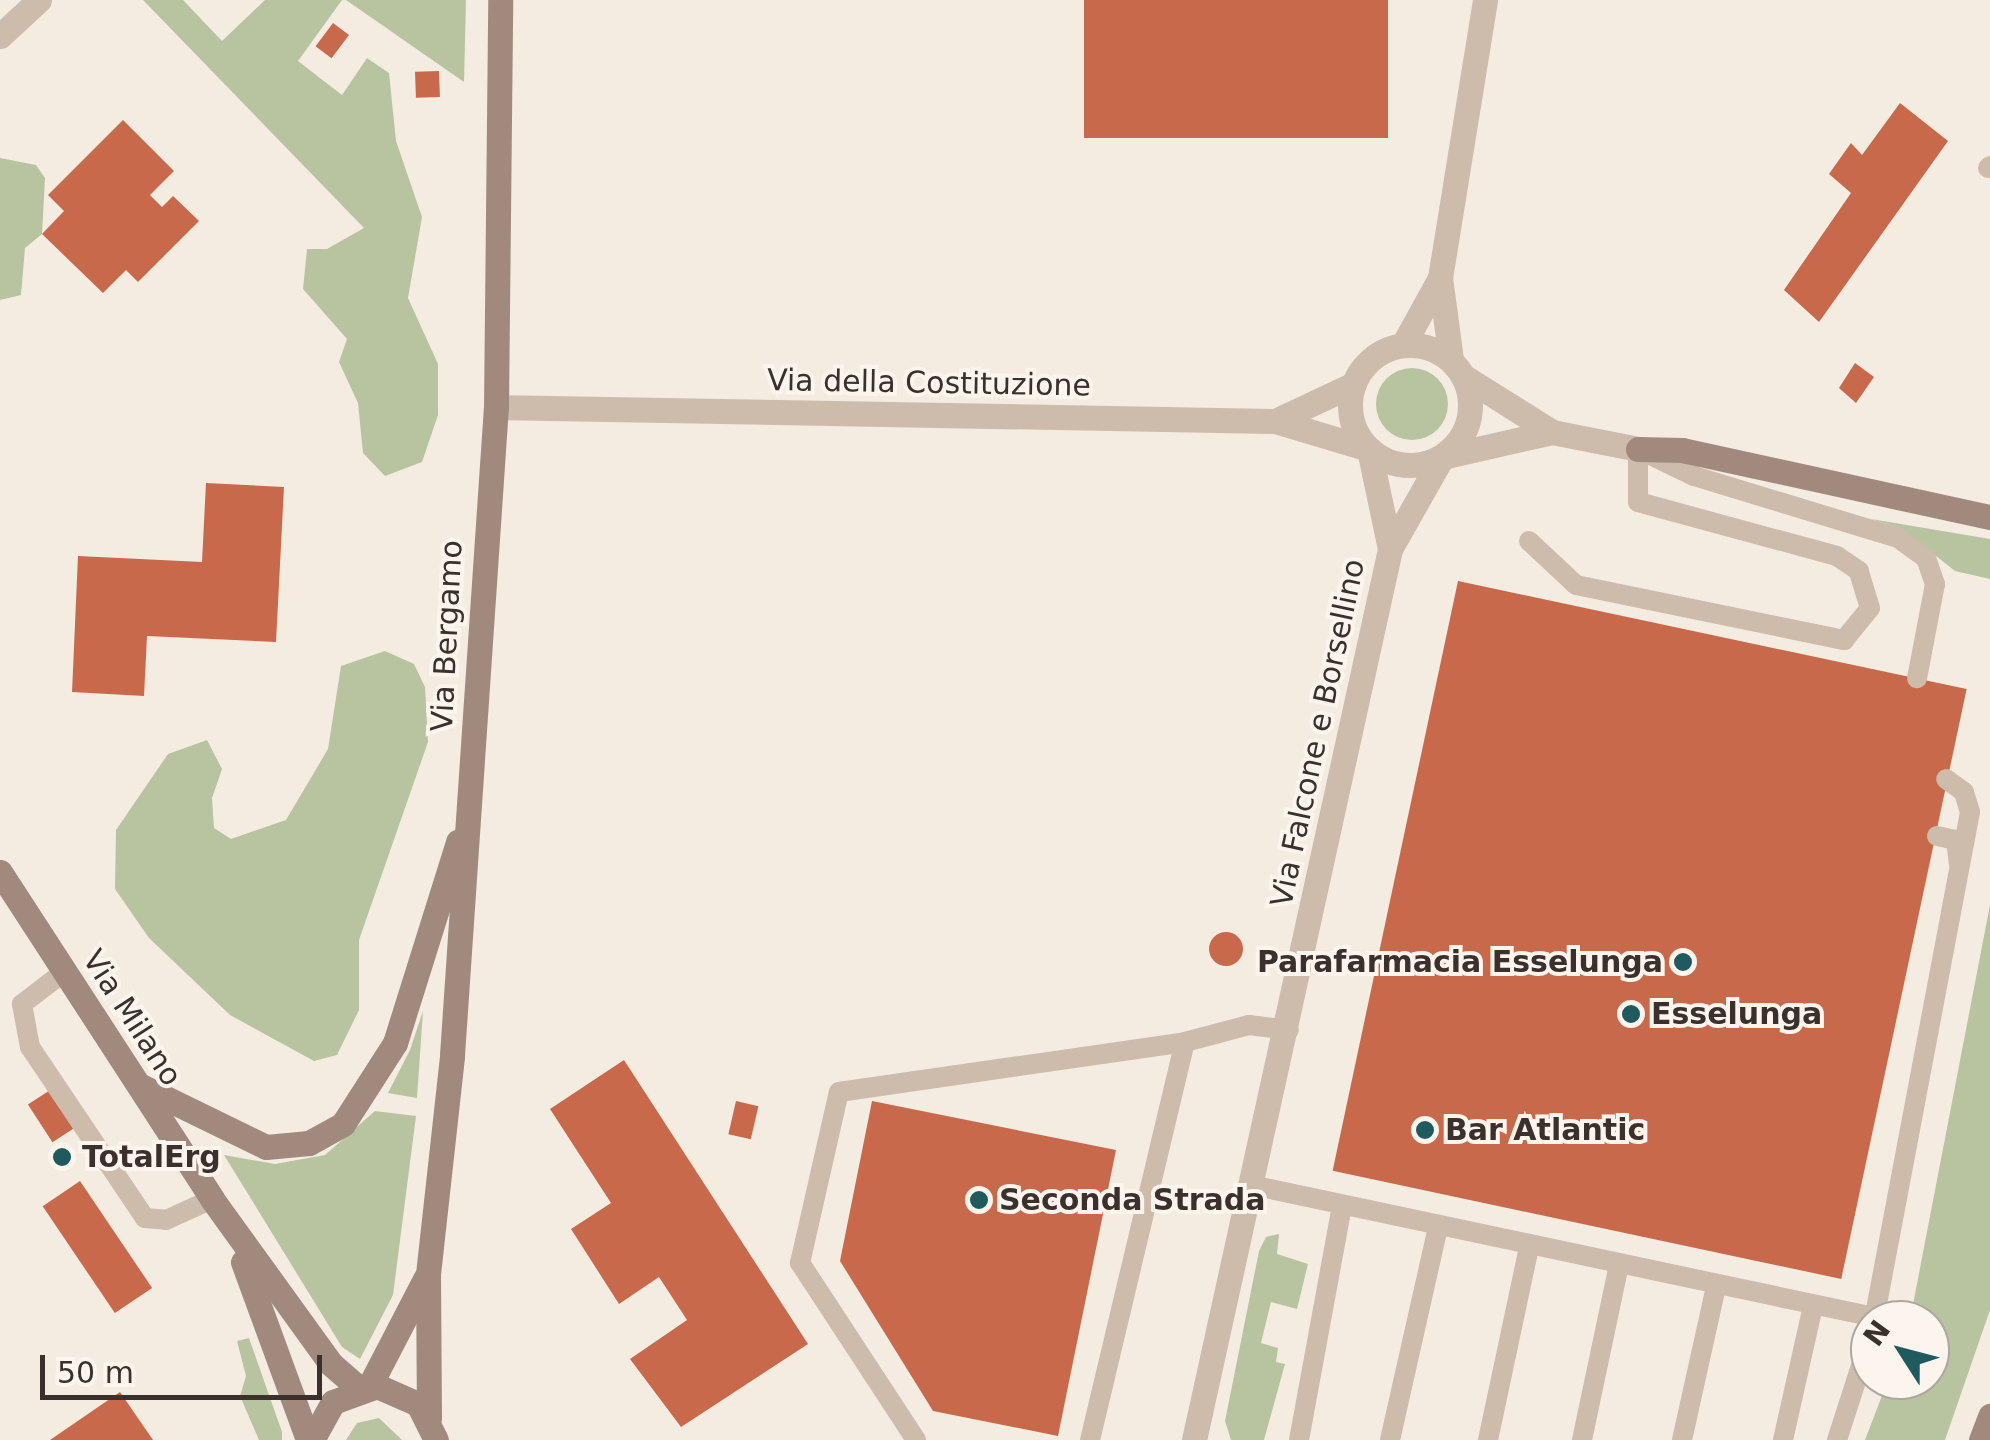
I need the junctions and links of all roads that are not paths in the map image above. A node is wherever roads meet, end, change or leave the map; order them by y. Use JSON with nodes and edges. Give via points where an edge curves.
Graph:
{"nodes":[{"id":1,"x":39,"y":0,"type":"edge"},
{"id":2,"x":500,"y":0,"type":"edge"},
{"id":3,"x":1485,"y":0,"type":"edge"},
{"id":4,"x":0,"y":36,"type":"edge"},
{"id":5,"x":1440,"y":278,"type":"junction"},
{"id":6,"x":1404,"y":345,"type":"junction"},
{"id":7,"x":1457,"y":368,"type":"junction"},
{"id":8,"x":1354,"y":384,"type":"junction"},
{"id":9,"x":496,"y":407,"type":"junction"},
{"id":10,"x":1275,"y":421,"type":"junction"},
{"id":11,"x":1552,"y":432,"type":"junction"},
{"id":12,"x":1638,"y":448,"type":"junction"},
{"id":13,"x":1368,"y":449,"type":"junction"},
{"id":14,"x":1442,"y":456,"type":"junction"},
{"id":15,"x":1745,"y":464,"type":"junction"},
{"id":16,"x":1799,"y":510,"type":"junction"},
{"id":17,"x":1990,"y":517,"type":"edge"},
{"id":18,"x":1528,"y":540,"type":"dead end"},
{"id":19,"x":1390,"y":550,"type":"junction"},
{"id":20,"x":1917,"y":678,"type":"dead end"},
{"id":21,"x":1946,"y":779,"type":"dead end"},
{"id":22,"x":471,"y":799,"type":"junction"},
{"id":23,"x":1936,"y":836,"type":"dead end"},
{"id":24,"x":0,"y":872,"type":"edge"},
{"id":25,"x":1961,"y":874,"type":"junction"},
{"id":26,"x":64,"y":972,"type":"junction"},
{"id":27,"x":1289,"y":1030,"type":"junction"},
{"id":28,"x":1184,"y":1042,"type":"junction"},
{"id":29,"x":134,"y":1081,"type":"junction"},
{"id":30,"x":1256,"y":1186,"type":"junction"},
{"id":31,"x":212,"y":1199,"type":"junction"},
{"id":32,"x":1342,"y":1206,"type":"junction"},
{"id":33,"x":1438,"y":1227,"type":"junction"},
{"id":34,"x":1530,"y":1247,"type":"junction"},
{"id":35,"x":1618,"y":1264,"type":"junction"},
{"id":36,"x":428,"y":1274,"type":"junction"},
{"id":37,"x":1716,"y":1288,"type":"junction"},
{"id":38,"x":1878,"y":1300,"type":"edge"},
{"id":39,"x":1812,"y":1302,"type":"junction"},
{"id":40,"x":1850,"y":1321,"type":"edge"},
{"id":41,"x":364,"y":1388,"type":"junction"},
{"id":42,"x":1850,"y":1400,"type":"edge"},
{"id":43,"x":1990,"y":1416,"type":"edge"},
{"id":44,"x":435,"y":1433,"type":"edge"},
{"id":45,"x":310,"y":1440,"type":"edge"},
{"id":46,"x":916,"y":1440,"type":"edge"},
{"id":47,"x":1090,"y":1440,"type":"edge"},
{"id":48,"x":1194,"y":1440,"type":"edge"},
{"id":49,"x":1299,"y":1440,"type":"edge"},
{"id":50,"x":1390,"y":1440,"type":"edge"},
{"id":51,"x":1488,"y":1440,"type":"edge"},
{"id":52,"x":1582,"y":1440,"type":"edge"},
{"id":53,"x":1682,"y":1440,"type":"edge"},
{"id":54,"x":1783,"y":1440,"type":"edge"},
{"id":55,"x":1837,"y":1440,"type":"edge"},
{"id":56,"x":1981,"y":1440,"type":"edge"}],
"edges":[{"from":1,"to":4,"type":"street"},
{"from":2,"to":9,"type":"street","name":"Via Bergamo"},
{"from":3,"to":5,"type":"street"},
{"from":5,"to":6,"type":"street"},
{"from":5,"to":7,"type":"street"},
{"from":6,"to":7,"type":"street"},
{"from":6,"to":8,"type":"street","via":[[1373,357]]},
{"from":7,"to":11,"type":"street"},
{"from":7,"to":14,"type":"street","via":[[1470,412]]},
{"from":8,"to":10,"type":"street","name":"Via della Costituzione"},
{"from":8,"to":13,"type":"street","via":[[1351,418]]},
{"from":9,"to":10,"type":"street","name":"Via della Costituzione"},
{"from":9,"to":22,"type":"street","name":"Via Bergamo"},
{"from":10,"to":13,"type":"street"},
{"from":11,"to":12,"type":"street"},
{"from":11,"to":14,"type":"street"},
{"from":12,"to":15,"type":"street"},
{"from":12,"to":16,"type":"lane"},
{"from":12,"to":18,"type":"lane","via":[[1638,502],[1837,556],[1859,571],[1870,608],[1860,629],[1844,640],[1576,586]]},
{"from":13,"to":14,"type":"street","via":[[1404,465]]},
{"from":13,"to":19,"type":"street","name":"Via Falcone e Borsellino"},
{"from":14,"to":19,"type":"street"},
{"from":15,"to":16,"type":"lane"},
{"from":15,"to":17,"type":"street"},
{"from":16,"to":20,"type":"lane","via":[[1898,538],[1926,558],[1935,584]]},
{"from":19,"to":27,"type":"street","name":"Via Falcone e Borsellino"},
{"from":21,"to":25,"type":"lane","via":[[1964,792],[1970,812]]},
{"from":22,"to":29,"type":"street","via":[[394,1042],[343,1124],[309,1143],[266,1147]]},
{"from":22,"to":36,"type":"street","name":"Via Bergamo"},
{"from":23,"to":25,"type":"lane","via":[[1956,840]]},
{"from":24,"to":26,"type":"street","name":"Via Milano"},
{"from":25,"to":38,"type":"lane"},
{"from":26,"to":29,"type":"street","name":"Via Milano"},
{"from":26,"to":31,"type":"lane","via":[[22,1004],[30,1048],[145,1218],[166,1220]]},
{"from":27,"to":28,"type":"lane","via":[[1249,1025]]},
{"from":27,"to":30,"type":"street","name":"Via Falcone e Borsellino"},
{"from":28,"to":46,"type":"lane","via":[[839,1092],[800,1263]]},
{"from":28,"to":47,"type":"lane"},
{"from":29,"to":31,"type":"street","name":"Via Milano"},
{"from":30,"to":32,"type":"lane"},
{"from":30,"to":48,"type":"street","name":"Via Falcone e Borsellino"},
{"from":31,"to":41,"type":"street","name":"Via Milano","via":[[331,1364]]},
{"from":31,"to":45,"type":"street","name":"Via Milano","via":[[259,1295]]},
{"from":32,"to":33,"type":"lane"},
{"from":32,"to":49,"type":"lane"},
{"from":33,"to":34,"type":"lane"},
{"from":33,"to":50,"type":"lane"},
{"from":34,"to":35,"type":"lane"},
{"from":34,"to":51,"type":"lane"},
{"from":35,"to":37,"type":"lane"},
{"from":35,"to":52,"type":"lane"},
{"from":36,"to":41,"type":"street","name":"Via Bergamo"},
{"from":36,"to":44,"type":"street","name":"Via Bergamo"},
{"from":37,"to":39,"type":"lane"},
{"from":37,"to":53,"type":"lane"},
{"from":39,"to":40,"type":"lane"},
{"from":39,"to":54,"type":"lane"},
{"from":41,"to":44,"type":"street","via":[[406,1395]]},
{"from":41,"to":45,"type":"street","via":[[327,1407]]},
{"from":42,"to":55,"type":"lane"},
{"from":43,"to":56,"type":"street"}]}
